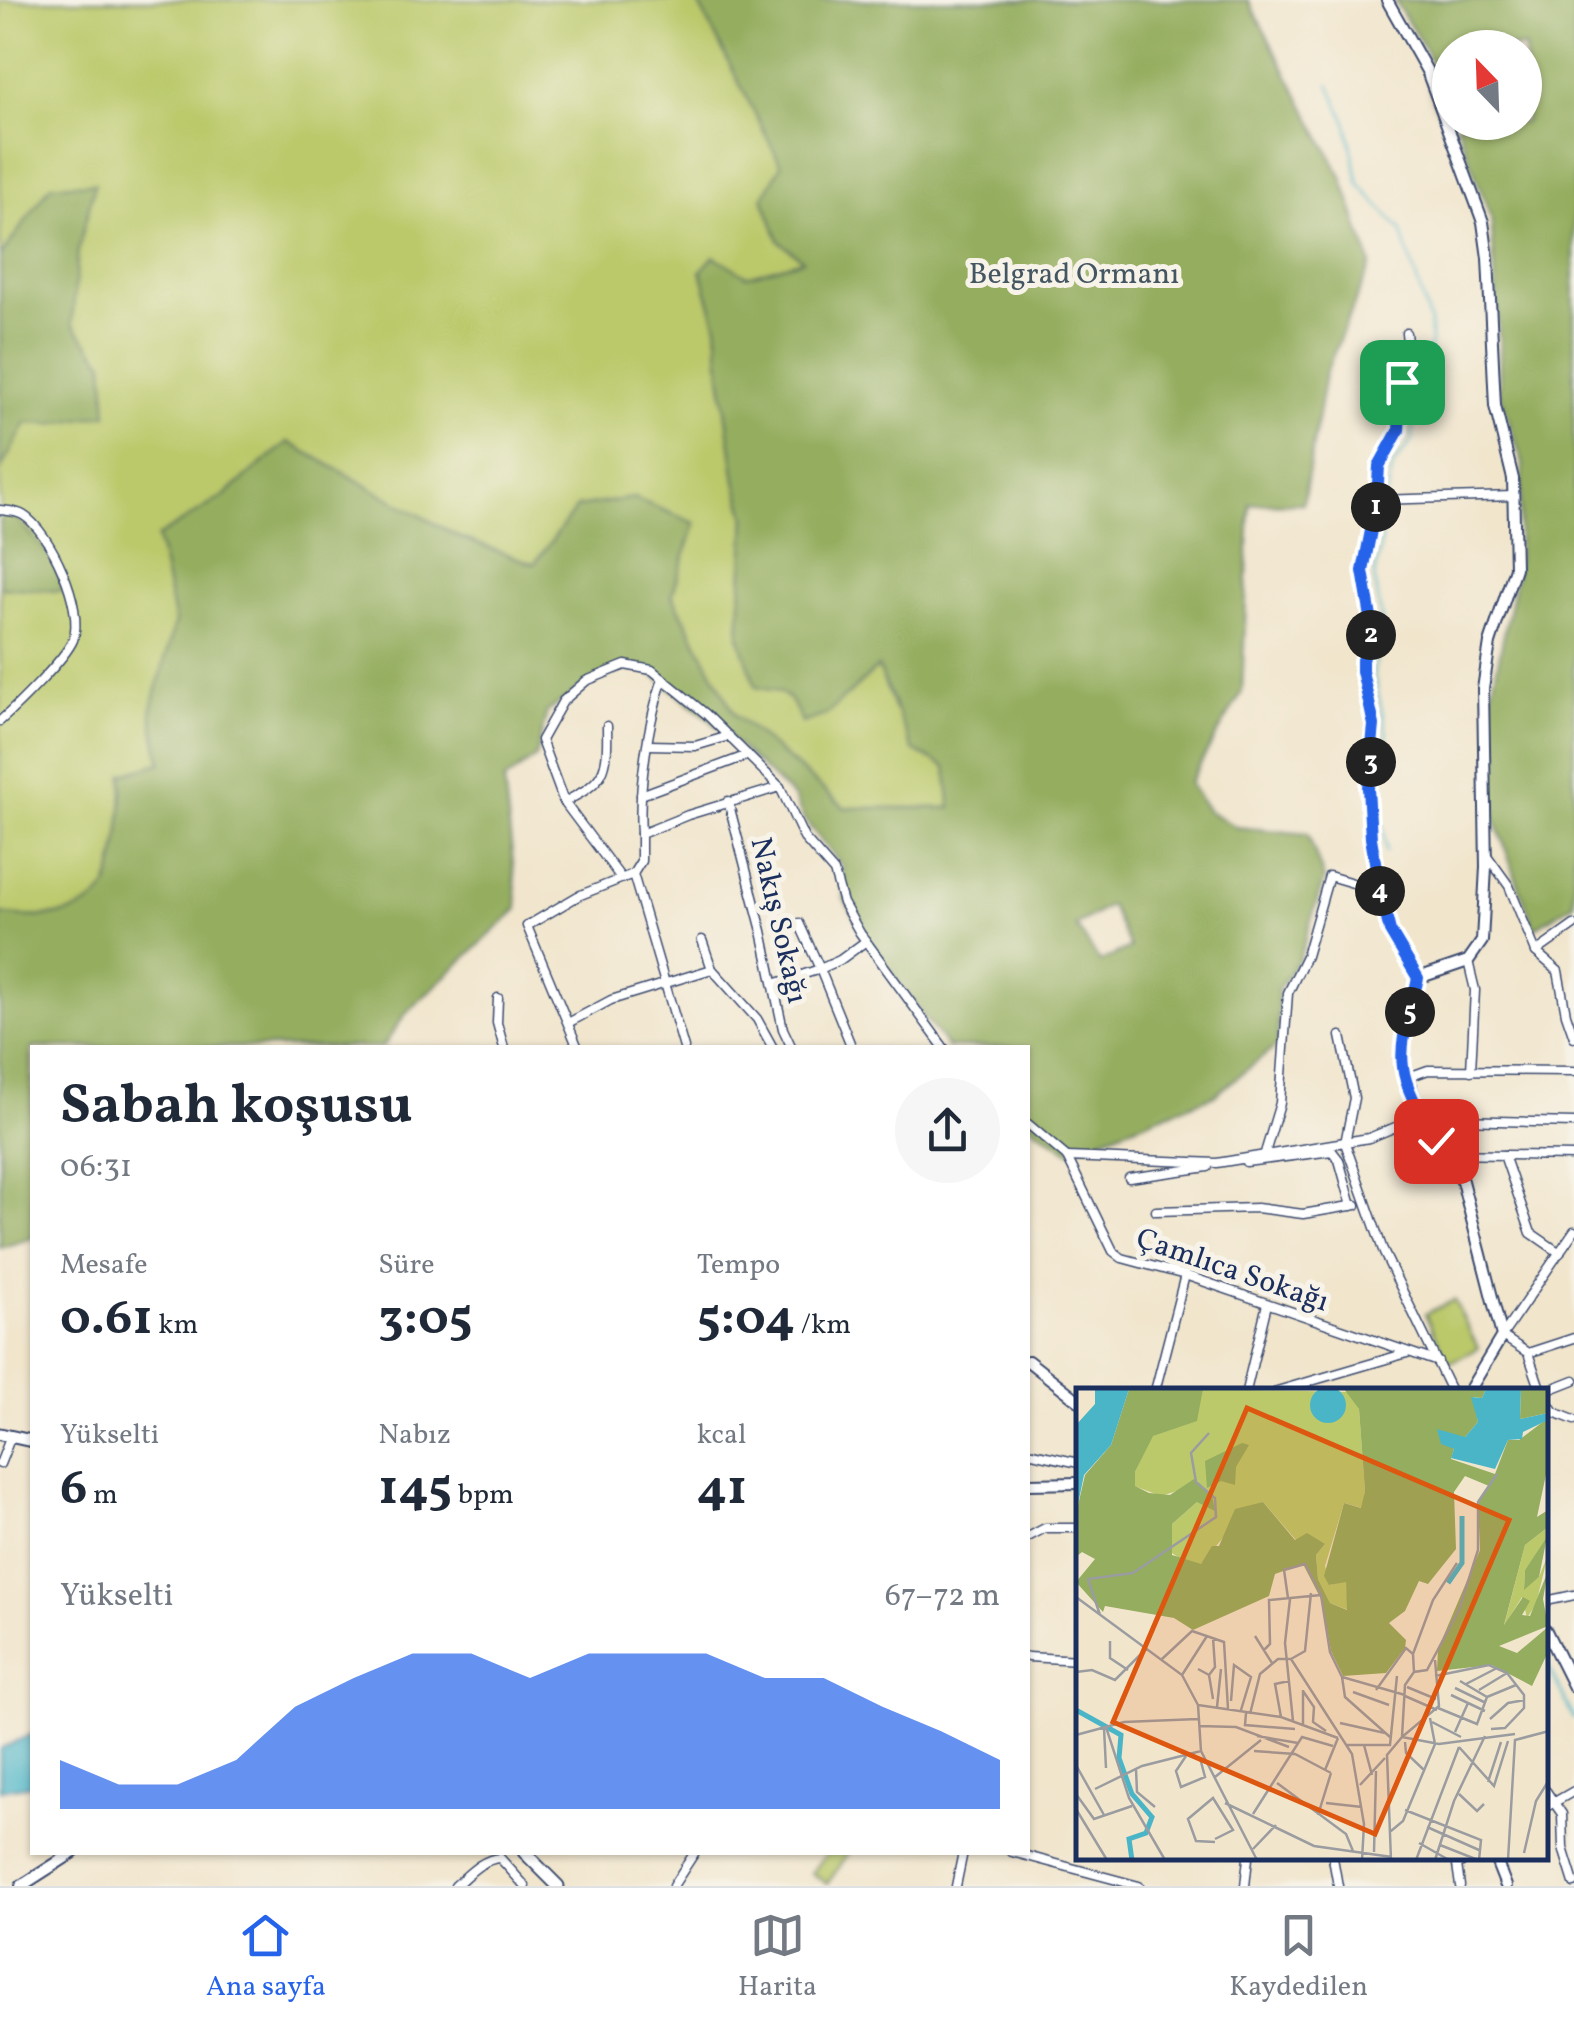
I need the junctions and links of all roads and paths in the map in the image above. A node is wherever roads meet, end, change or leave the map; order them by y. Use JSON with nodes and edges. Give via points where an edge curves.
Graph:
{"nodes":[{"id":1,"x":1387,"y":0,"type":"edge"},
{"id":2,"x":1406,"y":333,"type":"dead end"},
{"id":3,"x":1514,"y":496,"type":"junction"},
{"id":4,"x":1377,"y":500,"type":"junction"},
{"id":5,"x":0,"y":510,"type":"edge"},
{"id":6,"x":664,"y":679,"type":"junction"},
{"id":7,"x":0,"y":721,"type":"edge"},
{"id":8,"x":607,"y":726,"type":"dead end"},
{"id":9,"x":729,"y":736,"type":"junction"},
{"id":10,"x":649,"y":745,"type":"junction"},
{"id":11,"x":748,"y":755,"type":"junction"},
{"id":12,"x":780,"y":787,"type":"junction"},
{"id":13,"x":641,"y":795,"type":"junction"},
{"id":14,"x":564,"y":802,"type":"junction"},
{"id":15,"x":728,"y":802,"type":"junction"},
{"id":16,"x":641,"y":834,"type":"junction"},
{"id":17,"x":1486,"y":854,"type":"junction"},
{"id":18,"x":633,"y":874,"type":"junction"},
{"id":19,"x":621,"y":878,"type":"junction"},
{"id":20,"x":1380,"y":891,"type":"junction"},
{"id":21,"x":800,"y":923,"type":"dead end"},
{"id":22,"x":1574,"y":926,"type":"edge"},
{"id":23,"x":702,"y":940,"type":"dead end"},
{"id":24,"x":866,"y":940,"type":"junction"},
{"id":25,"x":1536,"y":952,"type":"junction"},
{"id":26,"x":1468,"y":961,"type":"junction"},
{"id":27,"x":712,"y":969,"type":"junction"},
{"id":28,"x":820,"y":969,"type":"junction"},
{"id":29,"x":1418,"y":978,"type":"junction"},
{"id":30,"x":774,"y":984,"type":"junction"},
{"id":31,"x":665,"y":986,"type":"junction"},
{"id":32,"x":498,"y":998,"type":"dead end"},
{"id":33,"x":568,"y":1023,"type":"junction"},
{"id":34,"x":1340,"y":1036,"type":"dead end"},
{"id":35,"x":1574,"y":1037,"type":"edge"},
{"id":36,"x":503,"y":1045,"type":"edge"},
{"id":37,"x":577,"y":1045,"type":"edge"},
{"id":38,"x":683,"y":1045,"type":"edge"},
{"id":39,"x":771,"y":1045,"type":"edge"},
{"id":40,"x":791,"y":1045,"type":"edge"},
{"id":41,"x":851,"y":1045,"type":"edge"},
{"id":42,"x":942,"y":1045,"type":"edge"},
{"id":43,"x":1574,"y":1070,"type":"edge"},
{"id":44,"x":1471,"y":1071,"type":"junction"},
{"id":45,"x":1406,"y":1078,"type":"junction"},
{"id":46,"x":1424,"y":1119,"type":"junction"},
{"id":47,"x":1574,"y":1123,"type":"edge"},
{"id":48,"x":1030,"y":1126,"type":"edge"},
{"id":49,"x":1346,"y":1142,"type":"junction"},
{"id":50,"x":1265,"y":1153,"type":"junction"},
{"id":51,"x":1446,"y":1154,"type":"junction"},
{"id":52,"x":1504,"y":1155,"type":"junction"},
{"id":53,"x":1574,"y":1156,"type":"edge"},
{"id":54,"x":1067,"y":1157,"type":"junction"},
{"id":55,"x":1129,"y":1178,"type":"dead end"},
{"id":56,"x":1366,"y":1202,"type":"junction"},
{"id":57,"x":1352,"y":1206,"type":"junction"},
{"id":58,"x":1156,"y":1211,"type":"dead end"},
{"id":59,"x":1573,"y":1234,"type":"edge"},
{"id":60,"x":1560,"y":1253,"type":"junction"},
{"id":61,"x":1185,"y":1275,"type":"junction"},
{"id":62,"x":1267,"y":1304,"type":"junction"},
{"id":63,"x":1502,"y":1336,"type":"junction"},
{"id":64,"x":1574,"y":1338,"type":"edge"},
{"id":65,"x":1409,"y":1352,"type":"junction"},
{"id":66,"x":1528,"y":1353,"type":"junction"},
{"id":67,"x":1438,"y":1362,"type":"junction"},
{"id":68,"x":1030,"y":1363,"type":"edge"},
{"id":69,"x":1574,"y":1380,"type":"edge"},
{"id":70,"x":1156,"y":1388,"type":"edge"},
{"id":71,"x":1247,"y":1388,"type":"edge"},
{"id":72,"x":1287,"y":1388,"type":"edge"},
{"id":73,"x":1450,"y":1388,"type":"edge"},
{"id":74,"x":1471,"y":1388,"type":"edge"},
{"id":75,"x":1543,"y":1388,"type":"edge"},
{"id":76,"x":1549,"y":1389,"type":"edge"},
{"id":77,"x":1076,"y":1399,"type":"edge"},
{"id":78,"x":1549,"y":1404,"type":"edge"},
{"id":79,"x":1574,"y":1420,"type":"edge"},
{"id":80,"x":6,"y":1435,"type":"edge"},
{"id":81,"x":1030,"y":1452,"type":"edge"},
{"id":82,"x":1076,"y":1462,"type":"edge"},
{"id":83,"x":0,"y":1464,"type":"edge"},
{"id":84,"x":1076,"y":1483,"type":"edge"},
{"id":85,"x":1030,"y":1484,"type":"edge"},
{"id":86,"x":1076,"y":1528,"type":"edge"},
{"id":87,"x":1030,"y":1536,"type":"edge"},
{"id":88,"x":1574,"y":1595,"type":"edge"},
{"id":89,"x":1549,"y":1600,"type":"edge"},
{"id":90,"x":1550,"y":1648,"type":"edge"},
{"id":91,"x":1030,"y":1657,"type":"edge"},
{"id":92,"x":1076,"y":1660,"type":"edge"},
{"id":93,"x":1574,"y":1688,"type":"edge"},
{"id":94,"x":1574,"y":1791,"type":"edge"},
{"id":95,"x":1551,"y":1804,"type":"edge"},
{"id":96,"x":69,"y":1855,"type":"edge"},
{"id":97,"x":487,"y":1855,"type":"edge"},
{"id":98,"x":693,"y":1855,"type":"edge"},
{"id":99,"x":962,"y":1855,"type":"edge"},
{"id":100,"x":1023,"y":1855,"type":"edge"},
{"id":101,"x":529,"y":1857,"type":"edge"},
{"id":102,"x":1248,"y":1861,"type":"edge"},
{"id":103,"x":1334,"y":1861,"type":"edge"},
{"id":104,"x":1463,"y":1861,"type":"edge"},
{"id":105,"x":1496,"y":1861,"type":"edge"},
{"id":106,"x":517,"y":1877,"type":"junction"},
{"id":107,"x":1574,"y":1883,"type":"edge"},
{"id":108,"x":21,"y":1886,"type":"edge"},
{"id":109,"x":446,"y":1886,"type":"edge"},
{"id":110,"x":455,"y":1886,"type":"edge"},
{"id":111,"x":525,"y":1886,"type":"edge"},
{"id":112,"x":558,"y":1886,"type":"edge"},
{"id":113,"x":673,"y":1886,"type":"edge"},
{"id":114,"x":956,"y":1886,"type":"edge"},
{"id":115,"x":1139,"y":1886,"type":"edge"},
{"id":116,"x":1245,"y":1886,"type":"edge"},
{"id":117,"x":1338,"y":1886,"type":"edge"},
{"id":118,"x":1460,"y":1886,"type":"edge"},
{"id":119,"x":1506,"y":1886,"type":"edge"}],
"edges":[{"from":1,"to":3,"type":"main road","via":[[1427,72],[1483,222],[1495,406]]},
{"from":2,"to":4,"type":"street","via":[[1401,418],[1379,466]]},
{"from":3,"to":4,"type":"street"},
{"from":3,"to":17,"type":"main road","via":[[1515,568],[1483,689]]},
{"from":4,"to":20,"type":"street","via":[[1363,571],[1373,629],[1362,671],[1374,725],[1368,788]]},
{"from":5,"to":7,"type":"street","via":[[20,512],[36,526],[68,582],[77,618],[73,642]]},
{"from":6,"to":9,"type":"street"},
{"from":6,"to":10,"type":"street"},
{"from":6,"to":14,"type":"street","via":[[644,666],[626,666],[569,694],[540,740]]},
{"from":8,"to":14,"type":"street","via":[[608,763],[592,788]]},
{"from":9,"to":10,"type":"street","via":[[695,746]]},
{"from":9,"to":11,"type":"street"},
{"from":10,"to":13,"type":"street"},
{"from":11,"to":12,"type":"street"},
{"from":11,"to":13,"type":"street"},
{"from":12,"to":15,"type":"street"},
{"from":12,"to":24,"type":"street","via":[[804,838],[834,872]]},
{"from":13,"to":16,"type":"street"},
{"from":14,"to":19,"type":"street"},
{"from":15,"to":16,"type":"street"},
{"from":15,"to":30,"type":"street","name":"Nakış Sokağı"},
{"from":16,"to":18,"type":"street","via":[[641,861]]},
{"from":17,"to":25,"type":"street","via":[[1509,886]]},
{"from":17,"to":26,"type":"main road","via":[[1482,941]]},
{"from":18,"to":19,"type":"street"},
{"from":18,"to":31,"type":"street"},
{"from":19,"to":33,"type":"street","via":[[526,926]]},
{"from":20,"to":29,"type":"street","via":[[1390,931]]},
{"from":20,"to":50,"type":"street","via":[[1329,876],[1288,994],[1280,1103]]},
{"from":21,"to":28,"type":"street"},
{"from":22,"to":25,"type":"street"},
{"from":23,"to":27,"type":"street"},
{"from":24,"to":28,"type":"street"},
{"from":24,"to":42,"type":"street"},
{"from":25,"to":35,"type":"street","via":[[1558,971]]},
{"from":26,"to":29,"type":"main road"},
{"from":26,"to":44,"type":"street","via":[[1476,990]]},
{"from":27,"to":31,"type":"street"},
{"from":27,"to":39,"type":"street","via":[[758,1019]]},
{"from":28,"to":30,"type":"street"},
{"from":28,"to":41,"type":"street"},
{"from":29,"to":45,"type":"main road","via":[[1403,1048]]},
{"from":30,"to":40,"type":"street","name":"Nakış Sokağı"},
{"from":31,"to":33,"type":"street","via":[[611,1000]]},
{"from":31,"to":38,"type":"street"},
{"from":32,"to":36,"type":"street"},
{"from":33,"to":37,"type":"street"},
{"from":34,"to":49,"type":"street","via":[[1354,1098]]},
{"from":43,"to":44,"type":"street"},
{"from":44,"to":45,"type":"street","via":[[1428,1070]]},
{"from":45,"to":46,"type":"main road"},
{"from":46,"to":47,"type":"street"},
{"from":46,"to":49,"type":"street"},
{"from":46,"to":51,"type":"main road"},
{"from":48,"to":54,"type":"street"},
{"from":49,"to":50,"type":"street"},
{"from":49,"to":56,"type":"street"},
{"from":50,"to":54,"type":"street","via":[[1216,1163]]},
{"from":51,"to":52,"type":"street"},
{"from":51,"to":63,"type":"main road","via":[[1462,1180]]},
{"from":52,"to":53,"type":"street"},
{"from":52,"to":60,"type":"street","via":[[1528,1228]]},
{"from":54,"to":61,"type":"street","name":"Çamlıca Sokağı","via":[[1113,1251]]},
{"from":55,"to":57,"type":"street","via":[[1332,1151]]},
{"from":56,"to":57,"type":"street"},
{"from":56,"to":67,"type":"street"},
{"from":57,"to":58,"type":"street","via":[[1303,1214],[1257,1208]]},
{"from":59,"to":60,"type":"street"},
{"from":60,"to":63,"type":"street"},
{"from":61,"to":62,"type":"street","name":"Çamlıca Sokağı"},
{"from":61,"to":70,"type":"street"},
{"from":62,"to":65,"type":"street","name":"Çamlıca Sokağı"},
{"from":62,"to":71,"type":"street"},
{"from":63,"to":66,"type":"street"},
{"from":63,"to":74,"type":"main road"},
{"from":64,"to":66,"type":"street"},
{"from":65,"to":67,"type":"street","name":"Çamlıca Sokağı"},
{"from":65,"to":72,"type":"street"},
{"from":66,"to":75,"type":"street"},
{"from":67,"to":73,"type":"street"},
{"from":68,"to":77,"type":"main road"},
{"from":69,"to":76,"type":"street"},
{"from":78,"to":79,"type":"street"},
{"from":80,"to":83,"type":"street"},
{"from":81,"to":82,"type":"street"},
{"from":84,"to":85,"type":"main road"},
{"from":86,"to":87,"type":"street","via":[[1045,1528]]},
{"from":88,"to":89,"type":"street"},
{"from":90,"to":93,"type":"main road"},
{"from":91,"to":92,"type":"street"},
{"from":94,"to":95,"type":"street"},
{"from":95,"to":107,"type":"street","via":[[1564,1826]]},
{"from":96,"to":108,"type":"main road"},
{"from":97,"to":109,"type":"street"},
{"from":98,"to":113,"type":"street"},
{"from":99,"to":114,"type":"street"},
{"from":100,"to":115,"type":"street"},
{"from":101,"to":106,"type":"street"},
{"from":101,"to":112,"type":"main road"},
{"from":102,"to":116,"type":"street"},
{"from":103,"to":117,"type":"street"},
{"from":104,"to":118,"type":"street","via":[[1457,1865]]},
{"from":105,"to":119,"type":"main road"},
{"from":106,"to":110,"type":"street","via":[[495,1858]]},
{"from":106,"to":111,"type":"street"}]}
